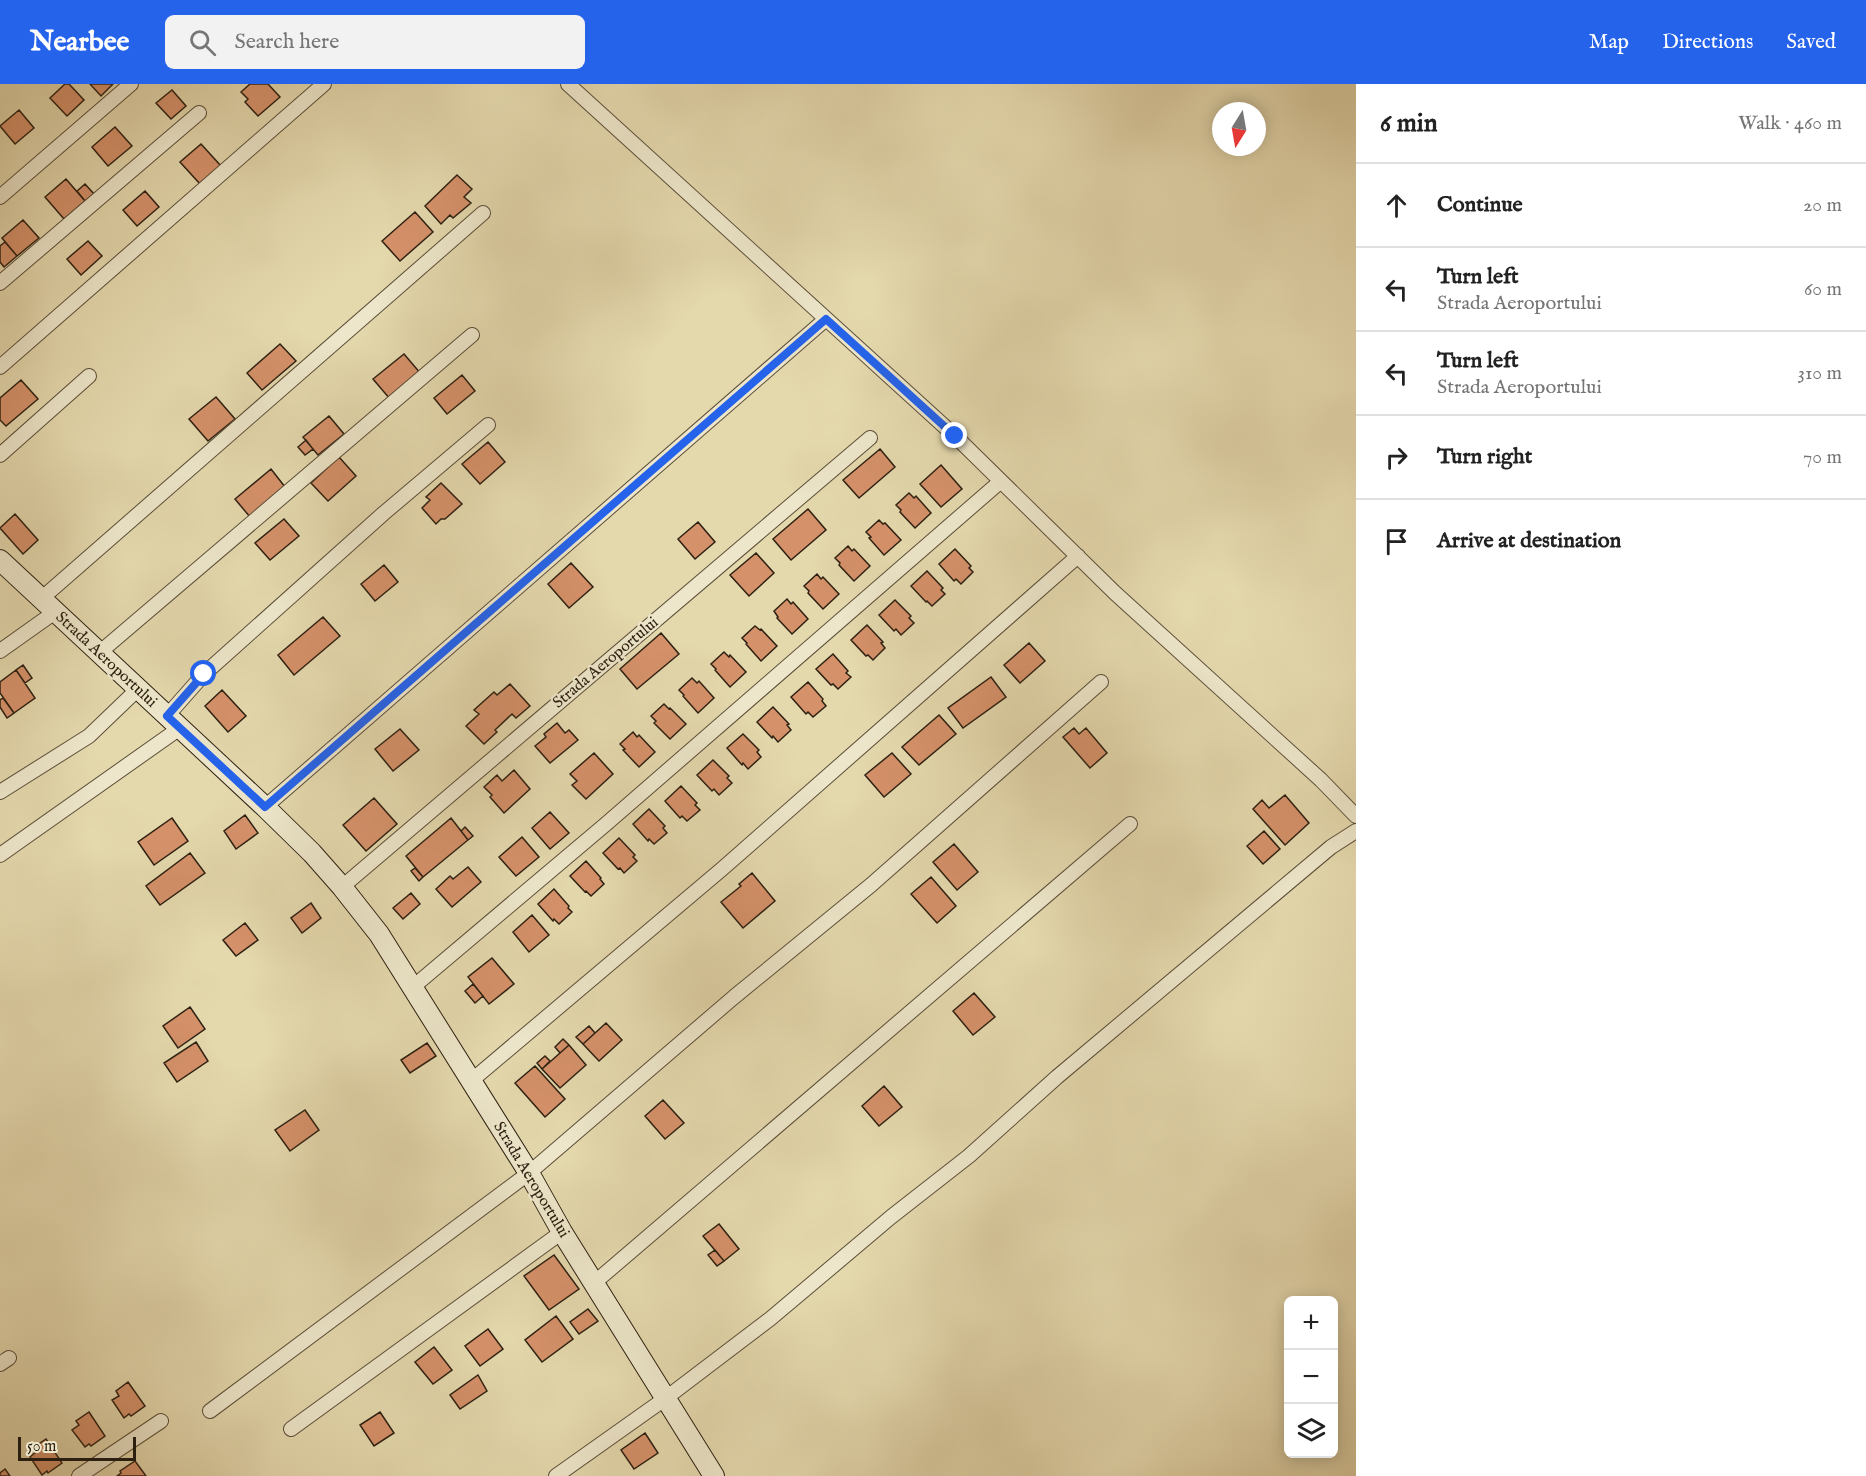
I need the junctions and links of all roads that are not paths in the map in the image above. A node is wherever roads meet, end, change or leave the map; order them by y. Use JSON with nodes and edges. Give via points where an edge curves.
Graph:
{"nodes":[{"id":1,"x":131,"y":84,"type":"edge"},
{"id":2,"x":324,"y":84,"type":"edge"},
{"id":3,"x":568,"y":84,"type":"edge"},
{"id":4,"x":199,"y":113,"type":"dead end"},
{"id":5,"x":0,"y":197,"type":"edge"},
{"id":6,"x":483,"y":213,"type":"dead end"},
{"id":7,"x":0,"y":283,"type":"edge"},
{"id":8,"x":826,"y":319,"type":"junction"},
{"id":9,"x":472,"y":335,"type":"dead end"},
{"id":10,"x":0,"y":367,"type":"edge"},
{"id":11,"x":89,"y":376,"type":"dead end"},
{"id":12,"x":488,"y":425,"type":"dead end"},
{"id":13,"x":870,"y":438,"type":"dead end"},
{"id":14,"x":0,"y":455,"type":"edge"},
{"id":15,"x":1001,"y":481,"type":"junction"},
{"id":16,"x":1078,"y":556,"type":"junction"},
{"id":17,"x":0,"y":560,"type":"edge"},
{"id":18,"x":48,"y":606,"type":"junction"},
{"id":19,"x":0,"y":651,"type":"edge"},
{"id":20,"x":99,"y":653,"type":"junction"},
{"id":21,"x":1101,"y":682,"type":"dead end"},
{"id":22,"x":138,"y":689,"type":"junction"},
{"id":23,"x":174,"y":722,"type":"junction"},
{"id":24,"x":0,"y":792,"type":"edge"},
{"id":25,"x":265,"y":807,"type":"junction"},
{"id":26,"x":1356,"y":816,"type":"edge"},
{"id":27,"x":1130,"y":824,"type":"dead end"},
{"id":28,"x":1356,"y":831,"type":"edge"},
{"id":29,"x":0,"y":855,"type":"edge"},
{"id":30,"x":342,"y":887,"type":"junction"},
{"id":31,"x":413,"y":987,"type":"junction"},
{"id":32,"x":471,"y":1081,"type":"junction"},
{"id":33,"x":529,"y":1173,"type":"junction"},
{"id":34,"x":562,"y":1232,"type":"junction"},
{"id":35,"x":594,"y":1283,"type":"junction"},
{"id":36,"x":666,"y":1398,"type":"junction"},
{"id":37,"x":210,"y":1411,"type":"dead end"},
{"id":38,"x":161,"y":1421,"type":"dead end"},
{"id":39,"x":291,"y":1429,"type":"dead end"},
{"id":40,"x":79,"y":1476,"type":"edge"},
{"id":41,"x":556,"y":1476,"type":"edge"},
{"id":42,"x":714,"y":1476,"type":"edge"}],
"edges":[{"from":1,"to":5,"type":"street"},
{"from":2,"to":10,"type":"street"},
{"from":3,"to":8,"type":"street"},
{"from":4,"to":7,"type":"street"},
{"from":6,"to":18,"type":"street"},
{"from":8,"to":15,"type":"street"},
{"from":8,"to":25,"type":"street"},
{"from":9,"to":20,"type":"street"},
{"from":11,"to":14,"type":"street"},
{"from":12,"to":23,"type":"street","via":[[204,674]]},
{"from":13,"to":30,"type":"street","name":"Strada Aeroportului"},
{"from":15,"to":16,"type":"street"},
{"from":15,"to":31,"type":"street"},
{"from":16,"to":26,"type":"street"},
{"from":16,"to":32,"type":"street","via":[[722,869]]},
{"from":17,"to":18,"type":"street","name":"Strada Aeroportului"},
{"from":18,"to":19,"type":"street"},
{"from":18,"to":20,"type":"street","name":"Strada Aeroportului"},
{"from":20,"to":22,"type":"street","name":"Strada Aeroportului"},
{"from":21,"to":33,"type":"street","via":[[871,885]]},
{"from":22,"to":23,"type":"street","name":"Strada Aeroportului"},
{"from":22,"to":24,"type":"street","via":[[88,736]]},
{"from":23,"to":25,"type":"street","name":"Strada Aeroportului"},
{"from":23,"to":29,"type":"street"},
{"from":25,"to":30,"type":"street","name":"Strada Aeroportului"},
{"from":27,"to":35,"type":"street"},
{"from":28,"to":36,"type":"street","via":[[1331,847],[1093,1046],[969,1156],[891,1216],[770,1319]]},
{"from":30,"to":31,"type":"street","name":"Strada Aeroportului"},
{"from":31,"to":32,"type":"street","name":"Strada Aeroportului"},
{"from":32,"to":33,"type":"street","name":"Strada Aeroportului"},
{"from":33,"to":34,"type":"street","name":"Strada Aeroportului"},
{"from":33,"to":37,"type":"street"},
{"from":34,"to":35,"type":"street","name":"Strada Aeroportului"},
{"from":34,"to":39,"type":"street"},
{"from":35,"to":36,"type":"street","name":"Strada Aeroportului"},
{"from":36,"to":41,"type":"street"},
{"from":36,"to":42,"type":"street","name":"Strada Aeroportului"},
{"from":38,"to":40,"type":"street"}]}
